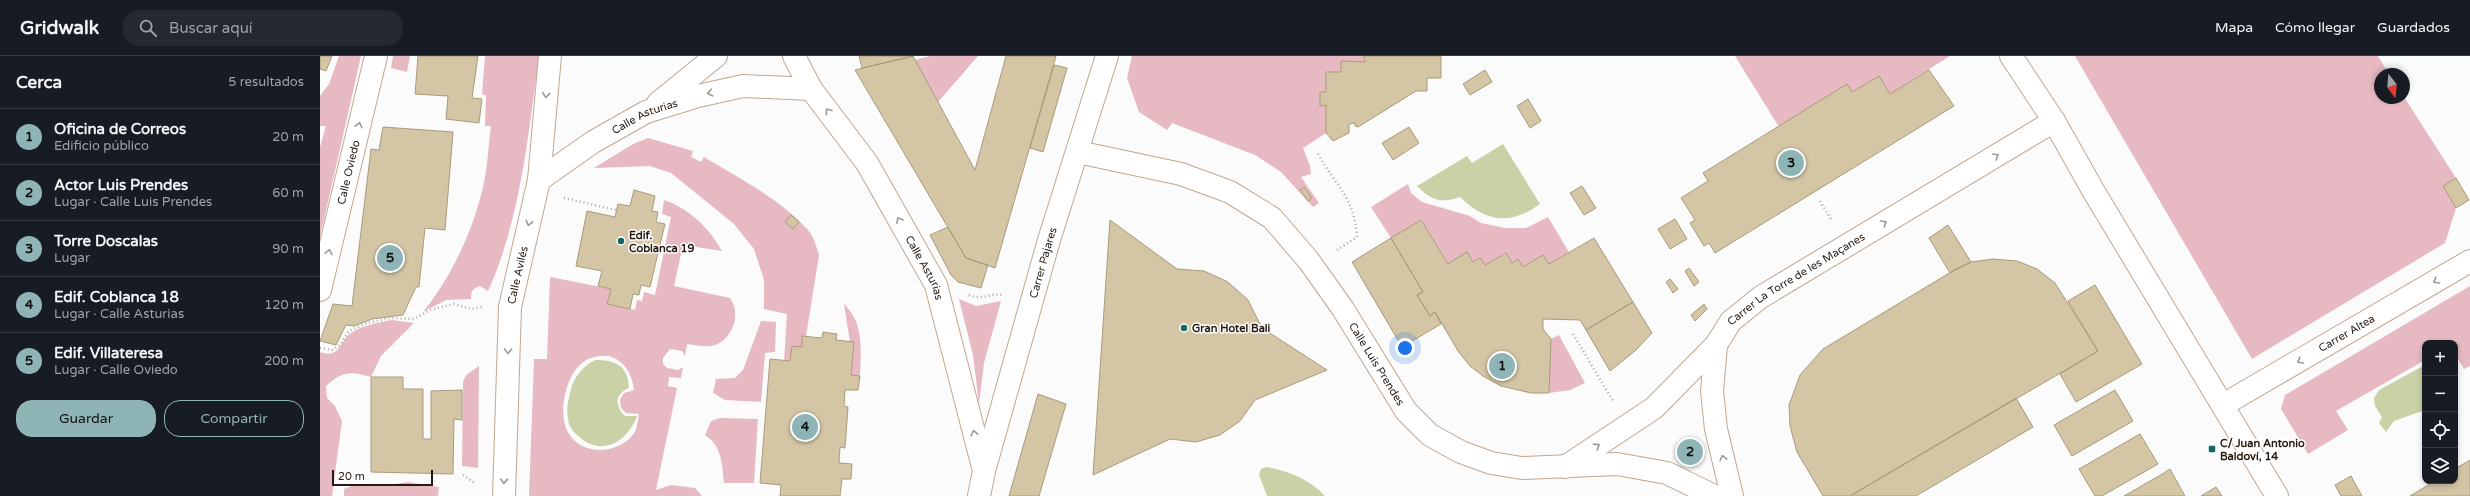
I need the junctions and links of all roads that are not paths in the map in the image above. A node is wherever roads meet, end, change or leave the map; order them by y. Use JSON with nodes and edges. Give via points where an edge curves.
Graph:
{"nodes":[{"id":1,"x":376,"y":56,"type":"edge"},
{"id":2,"x":550,"y":56,"type":"edge"},
{"id":3,"x":716,"y":56,"type":"edge"},
{"id":4,"x":794,"y":56,"type":"edge"},
{"id":5,"x":1106,"y":56,"type":"edge"},
{"id":6,"x":2011,"y":56,"type":"edge"},
{"id":7,"x":811,"y":89,"type":"junction"},
{"id":8,"x":646,"y":112,"type":"junction"},
{"id":9,"x":2054,"y":121,"type":"junction"},
{"id":10,"x":1078,"y":152,"type":"junction"},
{"id":11,"x":538,"y":186,"type":"junction"},
{"id":12,"x":2470,"y":261,"type":"edge"},
{"id":13,"x":320,"y":290,"type":"edge"},
{"id":14,"x":1716,"y":345,"type":"junction"},
{"id":15,"x":2223,"y":405,"type":"junction"},
{"id":16,"x":1564,"y":467,"type":"junction"},
{"id":17,"x":984,"y":471,"type":"junction"},
{"id":18,"x":504,"y":496,"type":"edge"},
{"id":19,"x":979,"y":496,"type":"edge"},
{"id":20,"x":1714,"y":496,"type":"edge"},
{"id":21,"x":1732,"y":496,"type":"edge"},
{"id":22,"x":2277,"y":496,"type":"edge"}],
"edges":[{"from":13,"to":1,"type":"street","name":"Calle Oviedo","one_way":true},
{"from":2,"to":11,"type":"street","name":"Calle Avilés","one_way":true},
{"from":3,"to":8,"type":"street"},
{"from":4,"to":7,"type":"street","name":"Calle Asturias"},
{"from":5,"to":10,"type":"street","name":"Carrer Pajares"},
{"from":6,"to":9,"type":"street"},
{"from":7,"to":8,"type":"street","name":"Calle Asturias","one_way":true,"via":[[743,86]]},
{"from":17,"to":7,"type":"street","name":"Calle Asturias","one_way":true,"via":[[936,285],[867,163]]},
{"from":8,"to":11,"type":"street","name":"Calle Asturias","via":[[593,142]]},
{"from":14,"to":9,"type":"street","name":"Carrer La Torre de les Maçanes","one_way":true,"via":[[1731,321],[1761,296]]},
{"from":9,"to":15,"type":"street"},
{"from":10,"to":16,"type":"street","name":"Calle Luis Prendes","via":[[1181,174],[1230,192],[1272,218],[1313,266],[1343,309],[1406,411],[1430,435],[1461,452],[1491,463],[1522,468]]},
{"from":10,"to":17,"type":"street","name":"Carrer Pajares","via":[[1049,240]]},
{"from":11,"to":18,"type":"street","name":"Calle Avilés","one_way":true,"via":[[510,307]]},
{"from":12,"to":15,"type":"street","name":"Carrer Altea","one_way":true},
{"from":16,"to":14,"type":"street","name":"Carrer La Torre de les Maçanes","one_way":true,"via":[[1654,408]]},
{"from":21,"to":14,"type":"street","one_way":true,"via":[[1716,429],[1712,391]]},
{"from":15,"to":22,"type":"street"},
{"from":16,"to":20,"type":"street","name":"Calle Luis Prendes","via":[[1617,464],[1667,473]]},
{"from":17,"to":19,"type":"street","name":"Carrer Pajares"}]}
